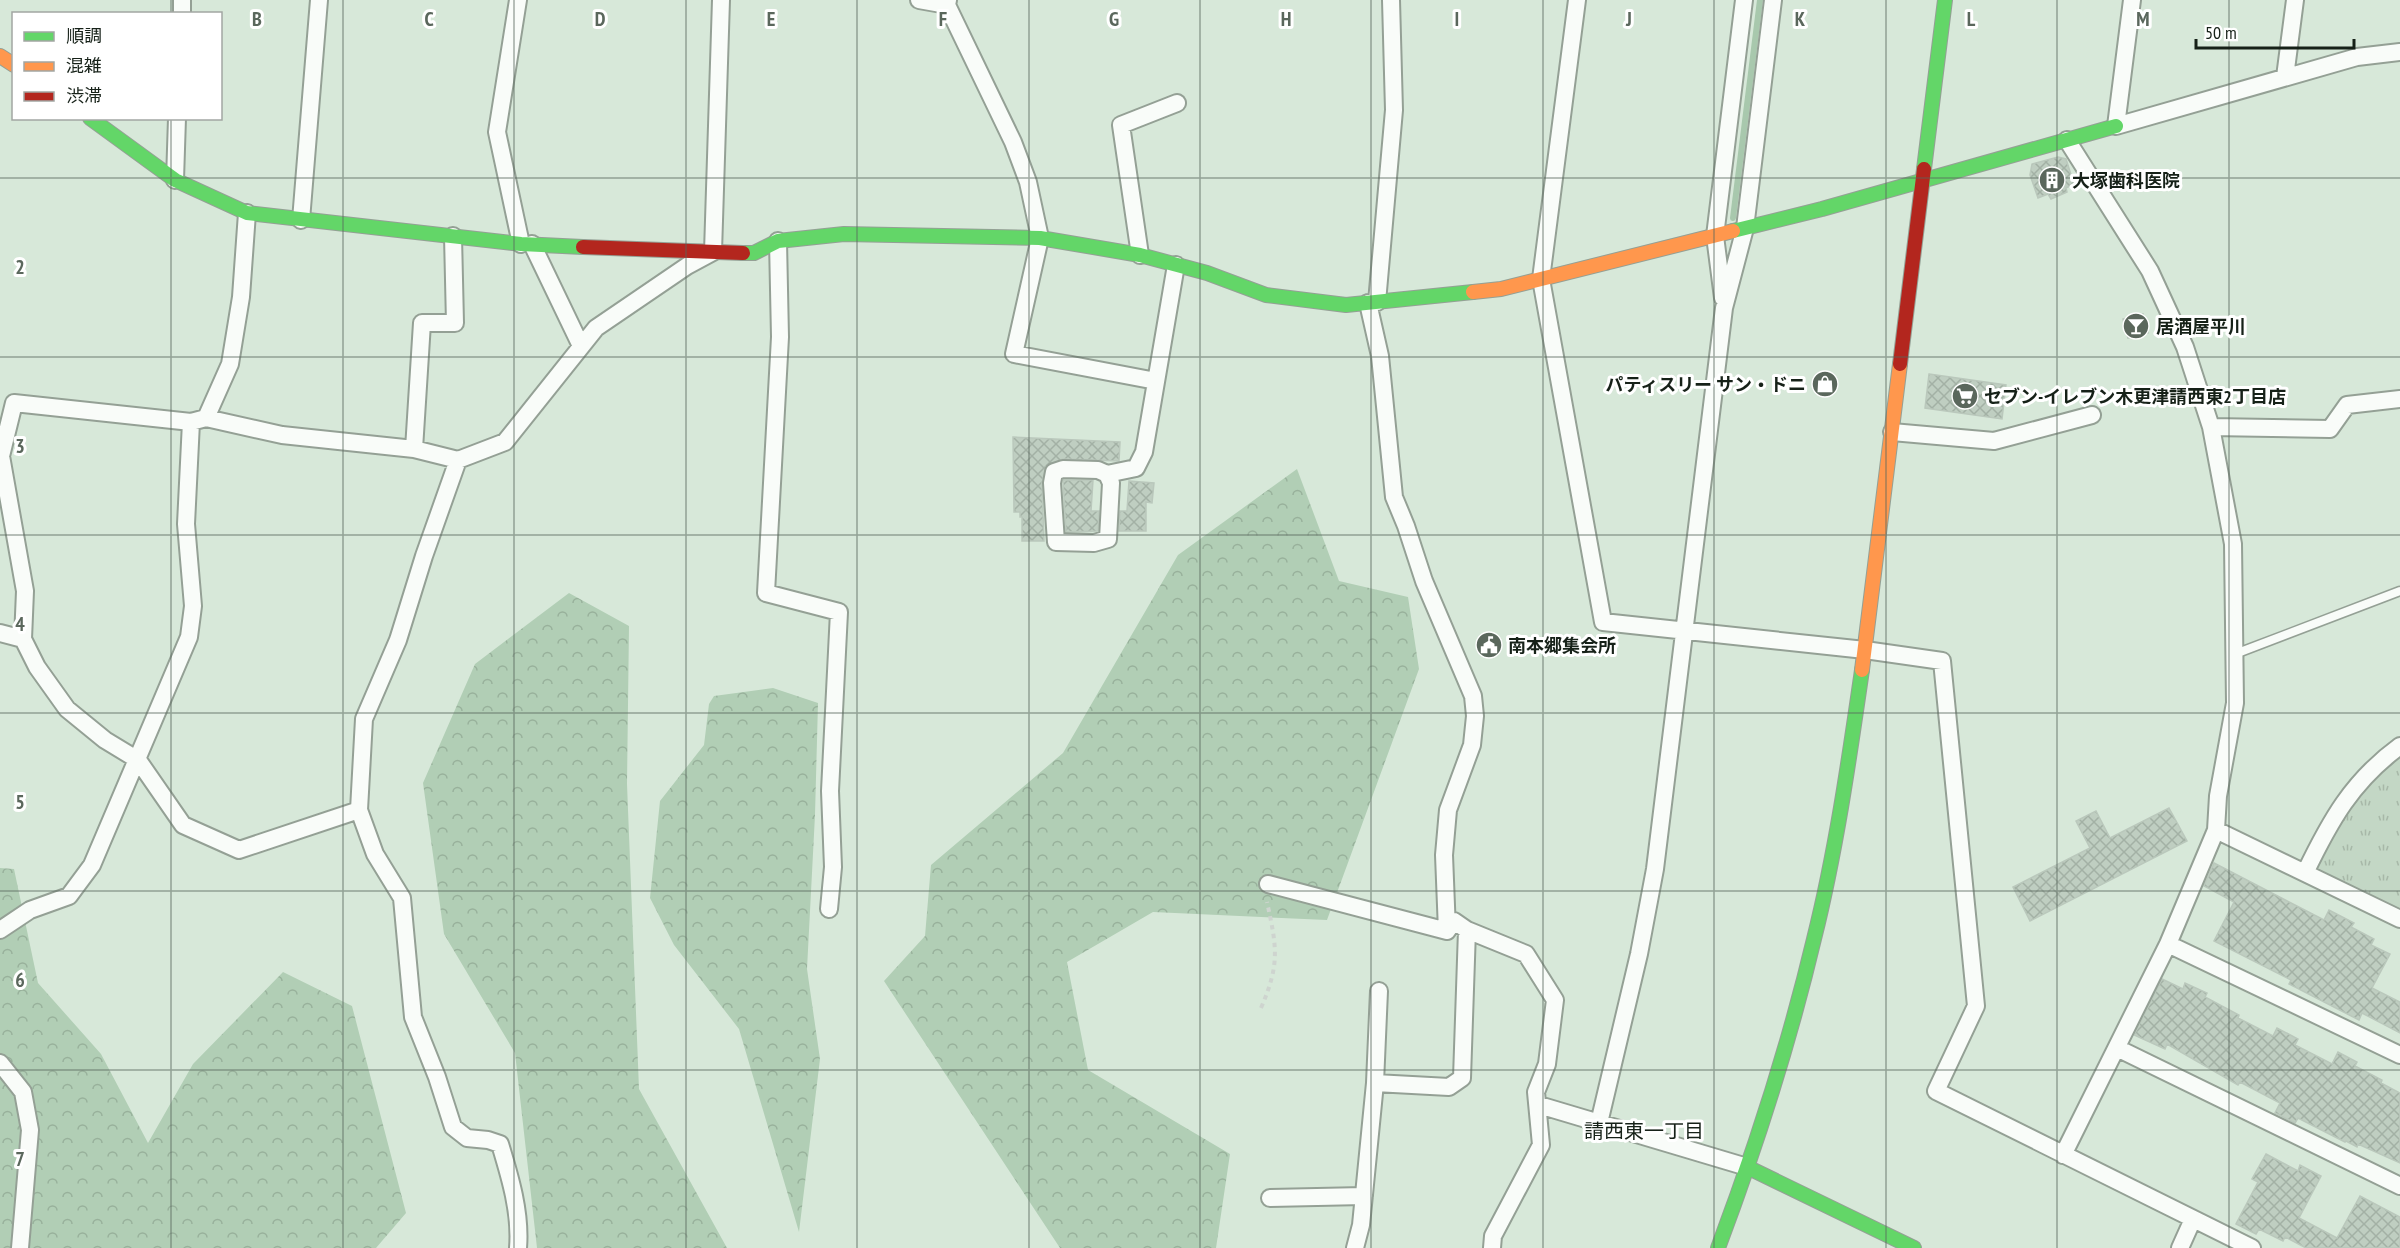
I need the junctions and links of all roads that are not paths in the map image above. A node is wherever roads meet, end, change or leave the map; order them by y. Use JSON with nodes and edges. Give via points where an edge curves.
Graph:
{"nodes":[{"id":1,"x":319,"y":0,"type":"edge"},
{"id":2,"x":518,"y":0,"type":"edge"},
{"id":3,"x":721,"y":0,"type":"edge"},
{"id":4,"x":919,"y":0,"type":"edge"},
{"id":5,"x":1391,"y":0,"type":"edge"},
{"id":6,"x":1577,"y":0,"type":"edge"},
{"id":7,"x":1744,"y":0,"type":"edge"},
{"id":8,"x":1773,"y":0,"type":"edge"},
{"id":9,"x":1945,"y":0,"type":"edge"},
{"id":10,"x":2132,"y":0,"type":"edge"},
{"id":11,"x":2295,"y":0,"type":"edge"},
{"id":12,"x":948,"y":2,"type":"edge"},
{"id":13,"x":2400,"y":52,"type":"edge"},
{"id":14,"x":2285,"y":77,"type":"junction"},
{"id":15,"x":1177,"y":103,"type":"dead end"},
{"id":16,"x":93,"y":120,"type":"edge"},
{"id":17,"x":177,"y":120,"type":"edge"},
{"id":18,"x":2116,"y":126,"type":"junction"},
{"id":19,"x":2067,"y":140,"type":"junction"},
{"id":20,"x":175,"y":180,"type":"junction"},
{"id":21,"x":1923,"y":180,"type":"junction"},
{"id":22,"x":247,"y":213,"type":"junction"},
{"id":23,"x":301,"y":220,"type":"junction"},
{"id":24,"x":1745,"y":228,"type":"junction"},
{"id":25,"x":453,"y":236,"type":"junction"},
{"id":26,"x":1715,"y":236,"type":"junction"},
{"id":27,"x":1041,"y":238,"type":"junction"},
{"id":28,"x":778,"y":241,"type":"junction"},
{"id":29,"x":526,"y":244,"type":"junction"},
{"id":30,"x":713,"y":252,"type":"junction"},
{"id":31,"x":1140,"y":255,"type":"junction"},
{"id":32,"x":1176,"y":265,"type":"junction"},
{"id":33,"x":1541,"y":279,"type":"junction"},
{"id":34,"x":1372,"y":303,"type":"junction"},
{"id":35,"x":1724,"y":308,"type":"junction"},
{"id":36,"x":581,"y":346,"type":"junction"},
{"id":37,"x":1156,"y":381,"type":"junction"},
{"id":38,"x":2400,"y":399,"type":"edge"},
{"id":39,"x":2092,"y":415,"type":"dead end"},
{"id":40,"x":198,"y":420,"type":"junction"},
{"id":41,"x":2211,"y":427,"type":"junction"},
{"id":42,"x":1892,"y":432,"type":"junction"},
{"id":43,"x":414,"y":449,"type":"junction"},
{"id":44,"x":458,"y":460,"type":"junction"},
{"id":45,"x":1107,"y":474,"type":"junction"},
{"id":46,"x":2400,"y":591,"type":"edge"},
{"id":47,"x":1684,"y":631,"type":"junction"},
{"id":48,"x":0,"y":633,"type":"edge"},
{"id":49,"x":23,"y":639,"type":"junction"},
{"id":50,"x":1865,"y":650,"type":"junction"},
{"id":51,"x":2235,"y":654,"type":"junction"},
{"id":52,"x":2400,"y":746,"type":"edge"},
{"id":53,"x":138,"y":760,"type":"junction"},
{"id":54,"x":359,"y":810,"type":"junction"},
{"id":55,"x":2216,"y":830,"type":"junction"},
{"id":56,"x":2305,"y":873,"type":"junction"},
{"id":57,"x":1268,"y":884,"type":"road end"},
{"id":58,"x":829,"y":909,"type":"dead end"},
{"id":59,"x":2400,"y":919,"type":"edge"},
{"id":60,"x":0,"y":930,"type":"edge"},
{"id":61,"x":1467,"y":930,"type":"junction"},
{"id":62,"x":1447,"y":931,"type":"junction"},
{"id":63,"x":2168,"y":944,"type":"junction"},
{"id":64,"x":1379,"y":991,"type":"dead end"},
{"id":65,"x":2117,"y":1048,"type":"junction"},
{"id":66,"x":2400,"y":1055,"type":"edge"},
{"id":67,"x":0,"y":1063,"type":"edge"},
{"id":68,"x":1375,"y":1083,"type":"junction"},
{"id":69,"x":1539,"y":1106,"type":"junction"},
{"id":70,"x":1599,"y":1123,"type":"junction"},
{"id":71,"x":2064,"y":1155,"type":"junction"},
{"id":72,"x":1748,"y":1167,"type":"junction"},
{"id":73,"x":2400,"y":1186,"type":"edge"},
{"id":74,"x":1364,"y":1196,"type":"junction"},
{"id":75,"x":1270,"y":1198,"type":"dead end"},
{"id":76,"x":2193,"y":1219,"type":"junction"},
{"id":77,"x":20,"y":1248,"type":"edge"},
{"id":78,"x":518,"y":1248,"type":"edge"},
{"id":79,"x":1355,"y":1248,"type":"edge"},
{"id":80,"x":1492,"y":1248,"type":"edge"},
{"id":81,"x":1718,"y":1248,"type":"edge"},
{"id":82,"x":1914,"y":1248,"type":"edge"},
{"id":83,"x":2180,"y":1248,"type":"edge"},
{"id":84,"x":2252,"y":1248,"type":"edge"}],
"edges":[{"from":1,"to":23,"type":"street"},
{"from":2,"to":29,"type":"street","via":[[497,132]]},
{"from":3,"to":30,"type":"street"},
{"from":4,"to":12,"type":"street"},
{"from":5,"to":34,"type":"street","via":[[1394,110]]},
{"from":6,"to":33,"type":"street"},
{"from":7,"to":26,"type":"street"},
{"from":8,"to":24,"type":"street"},
{"from":9,"to":21,"type":"street"},
{"from":10,"to":18,"type":"street"},
{"from":11,"to":14,"type":"street"},
{"from":12,"to":27,"type":"street","via":[[1013,142],[1028,182]]},
{"from":13,"to":14,"type":"street","via":[[2357,57]]},
{"from":14,"to":18,"type":"street"},
{"from":15,"to":31,"type":"street","via":[[1120,125]]},
{"from":16,"to":20,"type":"street"},
{"from":17,"to":20,"type":"street"},
{"from":18,"to":19,"type":"street"},
{"from":19,"to":21,"type":"street"},
{"from":19,"to":41,"type":"street","via":[[2150,271],[2185,347]]},
{"from":20,"to":22,"type":"street"},
{"from":21,"to":24,"type":"street"},
{"from":21,"to":42,"type":"street"},
{"from":22,"to":23,"type":"street"},
{"from":22,"to":40,"type":"street","via":[[241,297],[230,364]]},
{"from":23,"to":25,"type":"street"},
{"from":24,"to":26,"type":"street"},
{"from":24,"to":35,"type":"street"},
{"from":25,"to":29,"type":"street"},
{"from":25,"to":43,"type":"street","via":[[455,322],[422,322]]},
{"from":26,"to":33,"type":"street"},
{"from":26,"to":35,"type":"street"},
{"from":27,"to":28,"type":"street","via":[[844,234]]},
{"from":27,"to":31,"type":"street"},
{"from":27,"to":37,"type":"street","via":[[1014,354]]},
{"from":28,"to":30,"type":"street","via":[[754,253]]},
{"from":28,"to":58,"type":"street","via":[[780,337],[765,593],[839,612]]},
{"from":29,"to":30,"type":"street"},
{"from":29,"to":36,"type":"street"},
{"from":30,"to":36,"type":"street","via":[[596,328]]},
{"from":31,"to":32,"type":"street"},
{"from":32,"to":34,"type":"street","via":[[1266,295],[1346,305]]},
{"from":32,"to":37,"type":"street"},
{"from":33,"to":34,"type":"street","via":[[1501,289]]},
{"from":33,"to":47,"type":"street","via":[[1603,622]]},
{"from":34,"to":62,"type":"street","via":[[1394,497],[1424,581],[1473,696],[1472,745],[1448,810],[1444,855]]},
{"from":35,"to":47,"type":"street"},
{"from":36,"to":44,"type":"street","via":[[505,442]]},
{"from":37,"to":45,"type":"street","via":[[1144,452],[1136,468]]},
{"from":38,"to":41,"type":"street","via":[[2347,405],[2330,429]]},
{"from":39,"to":42,"type":"street","via":[[1994,441]]},
{"from":40,"to":43,"type":"street","via":[[282,435]]},
{"from":40,"to":49,"type":"street","via":[[14,403],[1,456],[25,591]]},
{"from":40,"to":53,"type":"street","via":[[186,524],[194,606],[189,637]]},
{"from":41,"to":51,"type":"street","via":[[2233,544]]},
{"from":42,"to":50,"type":"street"},
{"from":43,"to":44,"type":"street"},
{"from":44,"to":54,"type":"street","via":[[398,640],[364,719]]},
{"from":45,"to":45,"type":"street","via":[[1111,483],[1108,539],[1094,543],[1056,542],[1054,472],[1098,470]]},
{"from":46,"to":51,"type":"lane"},
{"from":47,"to":50,"type":"street"},
{"from":47,"to":70,"type":"street","via":[[1655,868]]},
{"from":48,"to":49,"type":"street"},
{"from":49,"to":53,"type":"street","via":[[37,667],[67,709],[105,740]]},
{"from":50,"to":71,"type":"street","via":[[1942,661],[1976,1006],[1936,1091]]},
{"from":50,"to":72,"type":"street","via":[[1815,936],[1788,1040]]},
{"from":51,"to":55,"type":"street","via":[[2235,703],[2218,796]]},
{"from":52,"to":56,"type":"street","via":[[2341,805]]},
{"from":53,"to":54,"type":"street","via":[[183,825],[239,850]]},
{"from":53,"to":60,"type":"street","via":[[92,865],[69,896],[30,910]]},
{"from":54,"to":78,"type":"street","via":[[375,854],[402,898],[413,1017],[453,1127],[467,1138],[500,1144],[513,1188]]},
{"from":55,"to":56,"type":"street"},
{"from":55,"to":63,"type":"street"},
{"from":56,"to":59,"type":"street"},
{"from":57,"to":62,"type":"street"},
{"from":61,"to":62,"type":"street","via":[[1454,921]]},
{"from":61,"to":68,"type":"street","via":[[1462,1078],[1449,1087]]},
{"from":61,"to":69,"type":"street","via":[[1526,954],[1556,1000],[1546,1064],[1536,1092]]},
{"from":63,"to":65,"type":"street"},
{"from":63,"to":66,"type":"street"},
{"from":64,"to":68,"type":"street"},
{"from":65,"to":71,"type":"street"},
{"from":65,"to":73,"type":"street"},
{"from":67,"to":77,"type":"street","via":[[23,1092],[30,1130]]},
{"from":68,"to":74,"type":"street"},
{"from":69,"to":70,"type":"street"},
{"from":69,"to":80,"type":"street","via":[[1540,1145],[1493,1236]]},
{"from":70,"to":72,"type":"street"},
{"from":71,"to":76,"type":"street"},
{"from":72,"to":81,"type":"street"},
{"from":72,"to":82,"type":"street"},
{"from":74,"to":75,"type":"street"},
{"from":74,"to":79,"type":"street"},
{"from":76,"to":83,"type":"street"},
{"from":76,"to":84,"type":"street"}]}
